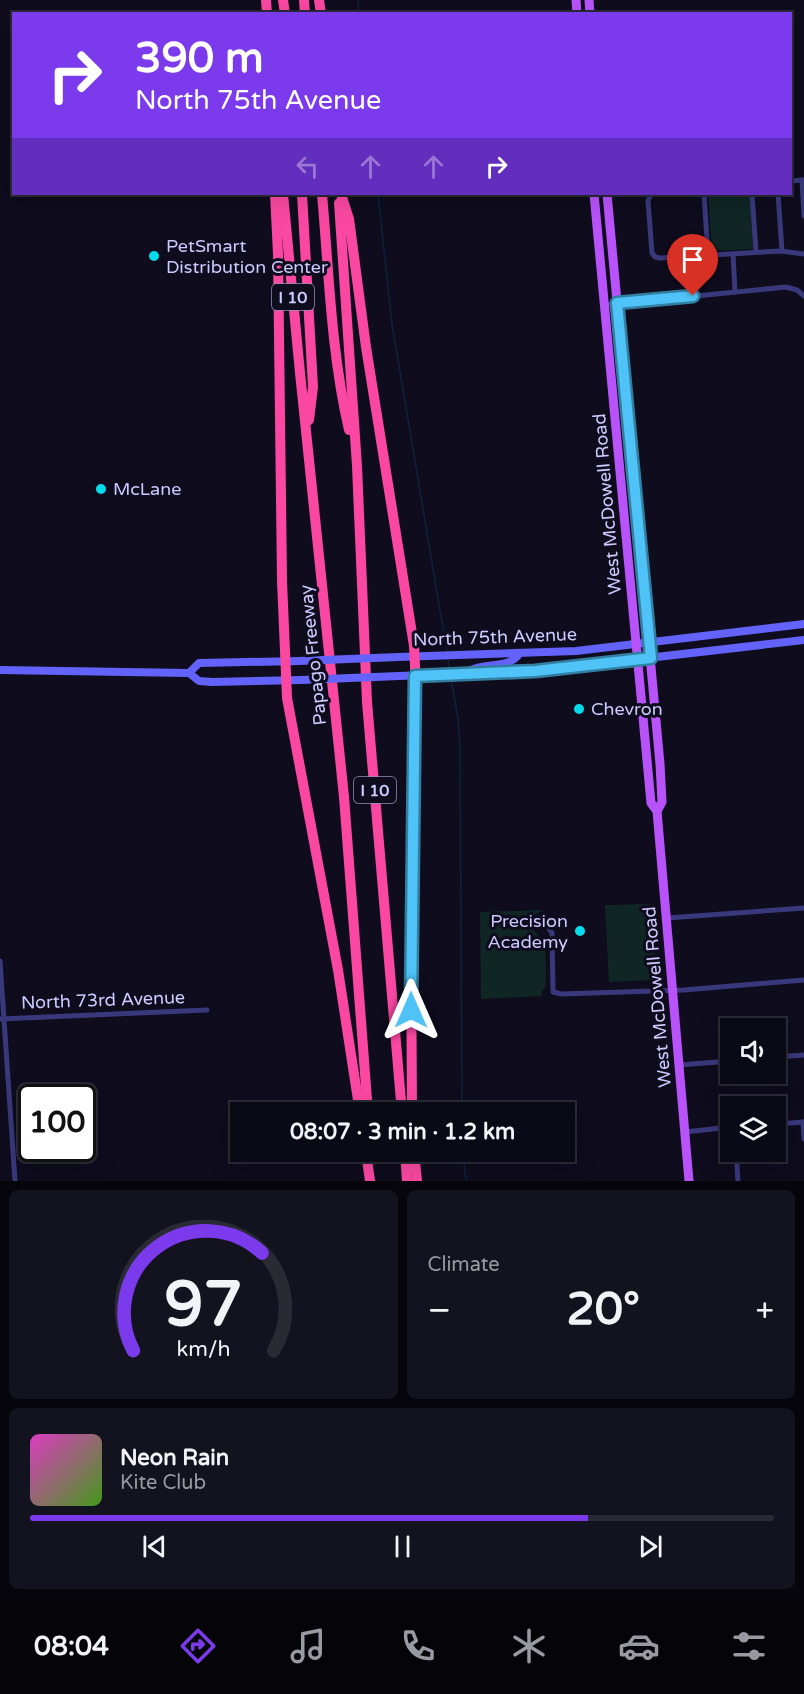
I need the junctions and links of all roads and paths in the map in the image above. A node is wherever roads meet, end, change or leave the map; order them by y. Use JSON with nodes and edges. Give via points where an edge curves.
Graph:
{"nodes":[{"id":1,"x":803,"y":180,"type":"edge"},
{"id":2,"x":275,"y":195,"type":"edge"},
{"id":3,"x":283,"y":195,"type":"edge"},
{"id":4,"x":302,"y":195,"type":"edge"},
{"id":5,"x":322,"y":195,"type":"edge"},
{"id":6,"x":340,"y":195,"type":"edge"},
{"id":7,"x":340,"y":195,"type":"edge"},
{"id":8,"x":594,"y":195,"type":"edge"},
{"id":9,"x":607,"y":195,"type":"edge"},
{"id":10,"x":651,"y":195,"type":"edge"},
{"id":11,"x":704,"y":195,"type":"edge"},
{"id":12,"x":752,"y":195,"type":"edge"},
{"id":13,"x":778,"y":195,"type":"edge"},
{"id":14,"x":804,"y":216,"type":"edge"},
{"id":15,"x":782,"y":251,"type":"junction"},
{"id":16,"x":756,"y":252,"type":"junction"},
{"id":17,"x":733,"y":254,"type":"junction"},
{"id":18,"x":804,"y":254,"type":"edge"},
{"id":19,"x":708,"y":255,"type":"junction"},
{"id":20,"x":735,"y":292,"type":"junction"},
{"id":21,"x":804,"y":296,"type":"edge"},
{"id":22,"x":617,"y":303,"type":"junction"},
{"id":23,"x":605,"y":305,"type":"junction"},
{"id":24,"x":306,"y":437,"type":"junction"},
{"id":25,"x":357,"y":466,"type":"junction"},
{"id":26,"x":804,"y":624,"type":"edge"},
{"id":27,"x":804,"y":640,"type":"edge"},
{"id":28,"x":650,"y":643,"type":"junction"},
{"id":29,"x":636,"y":644,"type":"junction"},
{"id":30,"x":520,"y":653,"type":"junction"},
{"id":31,"x":414,"y":657,"type":"junction"},
{"id":32,"x":651,"y":658,"type":"junction"},
{"id":33,"x":638,"y":660,"type":"junction"},
{"id":34,"x":285,"y":661,"type":"junction"},
{"id":35,"x":0,"y":670,"type":"edge"},
{"id":36,"x":189,"y":673,"type":"junction"},
{"id":37,"x":462,"y":673,"type":"junction"},
{"id":38,"x":415,"y":676,"type":"junction"},
{"id":39,"x":286,"y":680,"type":"junction"},
{"id":40,"x":657,"y":811,"type":"junction"},
{"id":41,"x":804,"y":908,"type":"edge"},
{"id":42,"x":667,"y":918,"type":"junction"},
{"id":43,"x":544,"y":921,"type":"dead end"},
{"id":44,"x":0,"y":960,"type":"edge"},
{"id":45,"x":804,"y":980,"type":"edge"},
{"id":46,"x":673,"y":990,"type":"junction"},
{"id":47,"x":207,"y":1010,"type":"dead end"},
{"id":48,"x":2,"y":1019,"type":"edge"},
{"id":49,"x":804,"y":1055,"type":"edge"},
{"id":50,"x":786,"y":1056,"type":"edge"},
{"id":51,"x":720,"y":1062,"type":"edge"},
{"id":52,"x":679,"y":1065,"type":"junction"},
{"id":53,"x":358,"y":1102,"type":"edge"},
{"id":54,"x":367,"y":1102,"type":"edge"},
{"id":55,"x":401,"y":1102,"type":"edge"},
{"id":56,"x":412,"y":1102,"type":"edge"},
{"id":57,"x":803,"y":1122,"type":"edge"},
{"id":58,"x":786,"y":1123,"type":"edge"},
{"id":59,"x":720,"y":1128,"type":"edge"},
{"id":60,"x":685,"y":1132,"type":"junction"},
{"id":61,"x":804,"y":1139,"type":"edge"},
{"id":62,"x":368,"y":1162,"type":"edge"},
{"id":63,"x":372,"y":1162,"type":"edge"},
{"id":64,"x":406,"y":1162,"type":"edge"},
{"id":65,"x":415,"y":1162,"type":"edge"},
{"id":66,"x":737,"y":1162,"type":"edge"},
{"id":67,"x":15,"y":1181,"type":"edge"},
{"id":68,"x":372,"y":1181,"type":"edge"},
{"id":69,"x":407,"y":1181,"type":"edge"},
{"id":70,"x":417,"y":1181,"type":"edge"},
{"id":71,"x":689,"y":1181,"type":"edge"},
{"id":72,"x":738,"y":1181,"type":"edge"}],
"edges":[{"from":1,"to":14,"type":"street"},
{"from":2,"to":34,"type":"highway"},
{"from":3,"to":24,"type":"highway","name":"Papago Freeway","number":"I 10"},
{"from":4,"to":24,"type":"highway","via":[[313,387]]},
{"from":5,"to":25,"type":"highway","via":[[330,305],[342,397]]},
{"from":6,"to":25,"type":"highway","number":"I 10"},
{"from":7,"to":31,"type":"highway","via":[[349,219]]},
{"from":8,"to":23,"type":"main road","name":"West McDowell Road"},
{"from":9,"to":22,"type":"main road","name":"West McDowell Road"},
{"from":10,"to":19,"type":"street","via":[[655,257]]},
{"from":11,"to":19,"type":"street"},
{"from":12,"to":16,"type":"street"},
{"from":13,"to":15,"type":"street"},
{"from":15,"to":16,"type":"street"},
{"from":15,"to":18,"type":"street"},
{"from":16,"to":17,"type":"street"},
{"from":17,"to":19,"type":"street"},
{"from":17,"to":20,"type":"street"},
{"from":20,"to":21,"type":"street","via":[[791,287]]},
{"from":20,"to":22,"type":"street"},
{"from":22,"to":23,"type":"street"},
{"from":22,"to":28,"type":"main road","name":"West McDowell Road"},
{"from":23,"to":29,"type":"main road","name":"West McDowell Road"},
{"from":24,"to":54,"type":"highway","name":"Papago Freeway","number":"I 10","via":[[344,797]]},
{"from":25,"to":55,"type":"highway","number":"I 10","via":[[367,702]]},
{"from":26,"to":28,"type":"main road","name":"North 75th Avenue"},
{"from":27,"to":32,"type":"main road","name":"North 75th Avenue"},
{"from":28,"to":29,"type":"main road","name":"North 75th Avenue"},
{"from":28,"to":32,"type":"main road","name":"West McDowell Road"},
{"from":29,"to":30,"type":"main road","name":"North 75th Avenue"},
{"from":29,"to":33,"type":"main road","name":"West McDowell Road"},
{"from":30,"to":31,"type":"main road","name":"North 75th Avenue"},
{"from":30,"to":37,"type":"main road","via":[[505,664],[475,667]]},
{"from":31,"to":34,"type":"main road","name":"North 75th Avenue","bridge":true},
{"from":31,"to":38,"type":"highway"},
{"from":32,"to":33,"type":"main road","name":"North 75th Avenue"},
{"from":32,"to":40,"type":"main road","name":"West McDowell Road","via":[[662,802]]},
{"from":33,"to":37,"type":"main road","name":"North 75th Avenue","via":[[535,671]]},
{"from":33,"to":40,"type":"main road","name":"West McDowell Road","via":[[651,803]]},
{"from":34,"to":36,"type":"main road","name":"North 75th Avenue","via":[[199,663]]},
{"from":34,"to":39,"type":"highway"},
{"from":35,"to":36,"type":"main road","name":"North 75th Avenue"},
{"from":36,"to":39,"type":"main road","name":"North 75th Avenue","via":[[199,681]]},
{"from":37,"to":38,"type":"main road","name":"North 75th Avenue"},
{"from":38,"to":39,"type":"main road","name":"North 75th Avenue","bridge":true},
{"from":38,"to":56,"type":"highway"},
{"from":39,"to":53,"type":"highway"},
{"from":40,"to":42,"type":"main road","name":"West McDowell Road"},
{"from":41,"to":42,"type":"street"},
{"from":42,"to":46,"type":"main road","name":"West McDowell Road"},
{"from":43,"to":46,"type":"street","via":[[552,933],[553,992]]},
{"from":44,"to":48,"type":"street"},
{"from":45,"to":46,"type":"street"},
{"from":46,"to":52,"type":"main road","name":"West McDowell Road"},
{"from":47,"to":48,"type":"street","name":"North 73rd Avenue"},
{"from":48,"to":67,"type":"street"},
{"from":49,"to":50,"type":"street"},
{"from":51,"to":52,"type":"street"},
{"from":52,"to":60,"type":"main road","name":"West McDowell Road"},
{"from":57,"to":58,"type":"street"},
{"from":57,"to":61,"type":"street"},
{"from":59,"to":60,"type":"street"},
{"from":60,"to":71,"type":"main road","name":"West McDowell Road"},
{"from":62,"to":68,"type":"highway"},
{"from":63,"to":68,"type":"highway"},
{"from":64,"to":69,"type":"highway"},
{"from":65,"to":70,"type":"highway"},
{"from":66,"to":72,"type":"street"}]}
